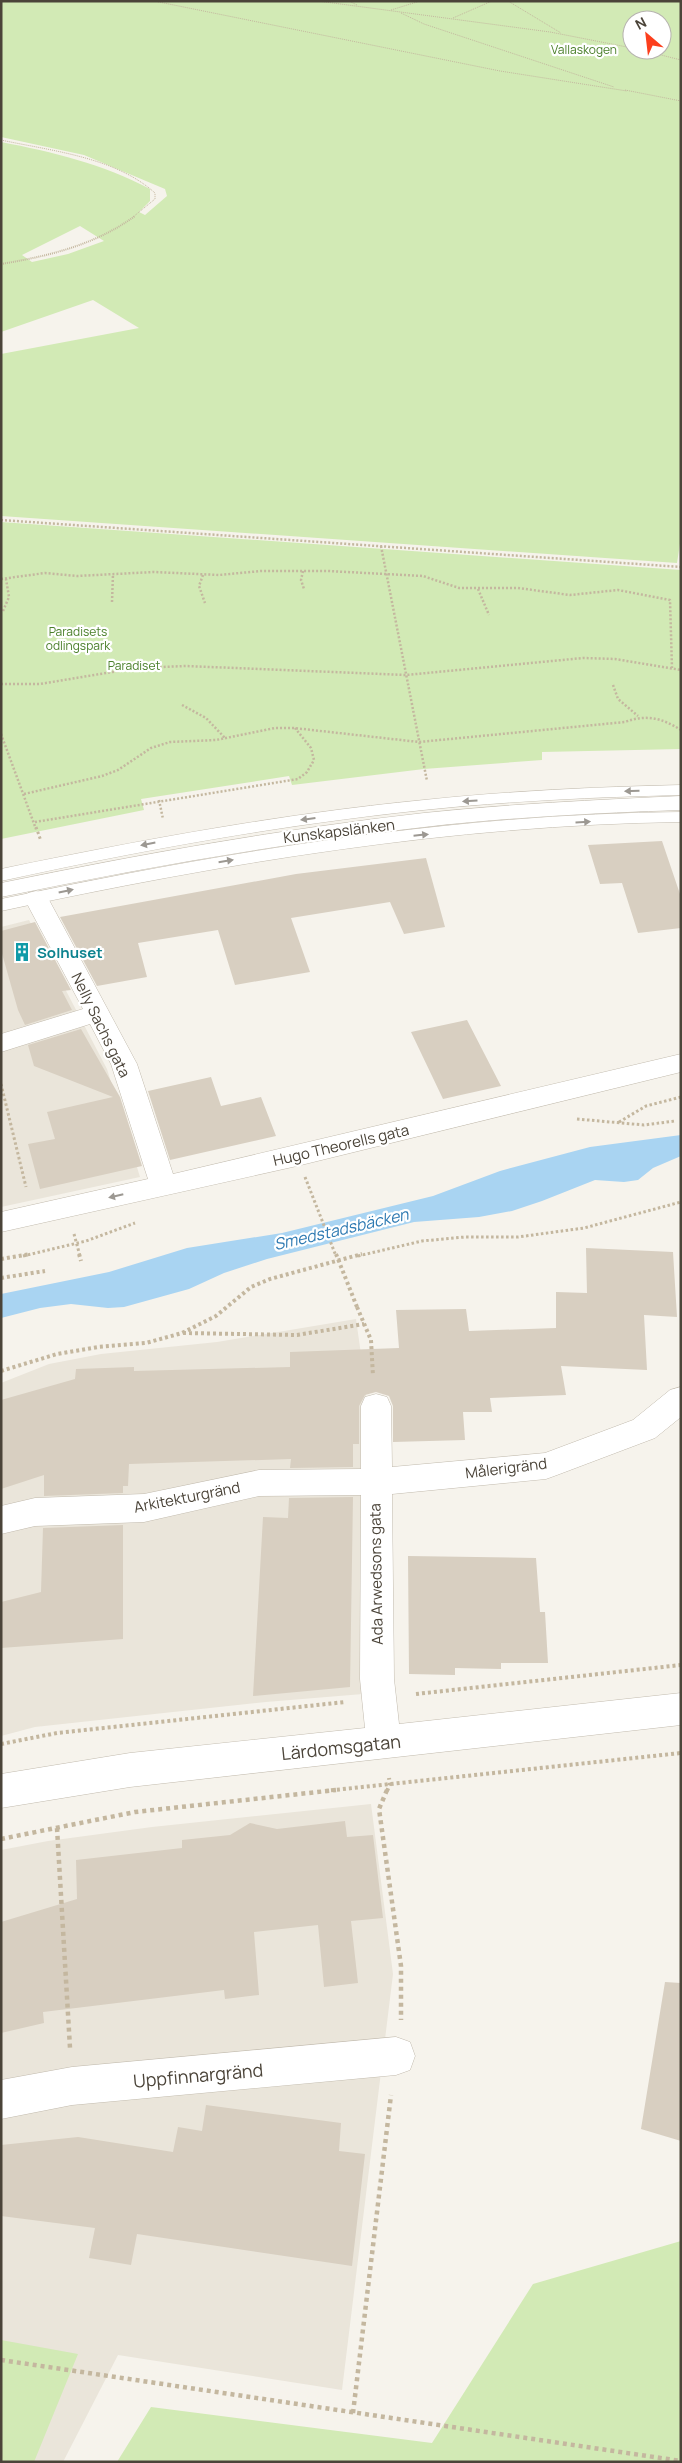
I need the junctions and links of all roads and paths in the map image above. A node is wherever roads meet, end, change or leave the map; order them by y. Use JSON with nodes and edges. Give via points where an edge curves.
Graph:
{"nodes":[{"id":1,"x":154,"y":1,"type":"edge"},
{"id":2,"x":318,"y":1,"type":"edge"},
{"id":3,"x":350,"y":1,"type":"edge"},
{"id":4,"x":420,"y":1,"type":"edge"},
{"id":5,"x":492,"y":1,"type":"edge"},
{"id":6,"x":508,"y":1,"type":"edge"},
{"id":7,"x":360,"y":7,"type":"junction"},
{"id":8,"x":388,"y":11,"type":"junction"},
{"id":9,"x":399,"y":12,"type":"junction"},
{"id":10,"x":452,"y":18,"type":"junction"},
{"id":11,"x":563,"y":35,"type":"junction"},
{"id":12,"x":622,"y":46,"type":"edge"},
{"id":13,"x":627,"y":91,"type":"junction"},
{"id":14,"x":681,"y":101,"type":"edge"},
{"id":15,"x":1,"y":140,"type":"edge"},
{"id":16,"x":1,"y":264,"type":"edge"},
{"id":17,"x":1,"y":520,"type":"edge"},
{"id":18,"x":381,"y":546,"type":"junction"},
{"id":19,"x":681,"y":567,"type":"edge"},
{"id":20,"x":303,"y":571,"type":"junction"},
{"id":21,"x":113,"y":574,"type":"junction"},
{"id":22,"x":204,"y":575,"type":"junction"},
{"id":23,"x":386,"y":575,"type":"junction"},
{"id":24,"x":1,"y":579,"type":"edge"},
{"id":25,"x":6,"y":579,"type":"junction"},
{"id":26,"x":304,"y":589,"type":"dead end"},
{"id":27,"x":478,"y":589,"type":"junction"},
{"id":28,"x":112,"y":602,"type":"dead end"},
{"id":29,"x":206,"y":604,"type":"dead end"},
{"id":30,"x":3,"y":611,"type":"dead end"},
{"id":31,"x":489,"y":615,"type":"dead end"},
{"id":32,"x":671,"y":631,"type":"junction"},
{"id":33,"x":675,"y":632,"type":"dead end"},
{"id":34,"x":672,"y":668,"type":"junction"},
{"id":35,"x":681,"y":670,"type":"edge"},
{"id":36,"x":406,"y":675,"type":"junction"},
{"id":37,"x":1,"y":684,"type":"edge"},
{"id":38,"x":613,"y":685,"type":"dead end"},
{"id":39,"x":182,"y":705,"type":"dead end"},
{"id":40,"x":638,"y":716,"type":"junction"},
{"id":41,"x":294,"y":728,"type":"junction"},
{"id":42,"x":681,"y":730,"type":"edge"},
{"id":43,"x":1,"y":734,"type":"edge"},
{"id":44,"x":226,"y":738,"type":"junction"},
{"id":45,"x":419,"y":742,"type":"junction"},
{"id":46,"x":428,"y":786,"type":"dead end"},
{"id":47,"x":681,"y":790,"type":"edge"},
{"id":48,"x":24,"y":794,"type":"junction"},
{"id":49,"x":159,"y":800,"type":"junction"},
{"id":50,"x":681,"y":803,"type":"edge"},
{"id":51,"x":681,"y":817,"type":"edge"},
{"id":52,"x":164,"y":820,"type":"dead end"},
{"id":53,"x":34,"y":822,"type":"junction"},
{"id":54,"x":42,"y":845,"type":"dead end"},
{"id":55,"x":1,"y":874,"type":"edge"},
{"id":56,"x":1,"y":890,"type":"edge"},
{"id":57,"x":36,"y":898,"type":"junction"},
{"id":58,"x":1,"y":906,"type":"edge"},
{"id":59,"x":98,"y":1013,"type":"junction"},
{"id":60,"x":1,"y":1043,"type":"edge"},
{"id":61,"x":681,"y":1063,"type":"edge"},
{"id":62,"x":1,"y":1084,"type":"edge"},
{"id":63,"x":681,"y":1097,"type":"edge"},
{"id":64,"x":569,"y":1120,"type":"dead end"},
{"id":65,"x":675,"y":1121,"type":"dead end"},
{"id":66,"x":619,"y":1122,"type":"junction"},
{"id":67,"x":305,"y":1177,"type":"dead end"},
{"id":68,"x":164,"y":1185,"type":"junction"},
{"id":69,"x":681,"y":1202,"type":"edge"},
{"id":70,"x":33,"y":1214,"type":"junction"},
{"id":71,"x":1,"y":1222,"type":"edge"},
{"id":72,"x":140,"y":1222,"type":"dead end"},
{"id":73,"x":73,"y":1229,"type":"dead end"},
{"id":74,"x":77,"y":1246,"type":"junction"},
{"id":75,"x":1,"y":1259,"type":"edge"},
{"id":76,"x":81,"y":1261,"type":"dead end"},
{"id":77,"x":45,"y":1271,"type":"dead end"},
{"id":78,"x":1,"y":1278,"type":"edge"},
{"id":79,"x":364,"y":1324,"type":"junction"},
{"id":80,"x":182,"y":1333,"type":"junction"},
{"id":81,"x":1,"y":1371,"type":"edge"},
{"id":82,"x":681,"y":1399,"type":"edge"},
{"id":83,"x":376,"y":1406,"type":"joint"},
{"id":84,"x":374,"y":1482,"type":"junction"},
{"id":85,"x":1,"y":1520,"type":"edge"},
{"id":86,"x":681,"y":1709,"type":"edge"},
{"id":87,"x":384,"y":1742,"type":"junction"},
{"id":88,"x":681,"y":1753,"type":"edge"},
{"id":89,"x":390,"y":1784,"type":"junction"},
{"id":90,"x":1,"y":1791,"type":"edge"},
{"id":91,"x":57,"y":1828,"type":"junction"},
{"id":92,"x":1,"y":1839,"type":"edge"},
{"id":93,"x":396,"y":2056,"type":"junction"},
{"id":94,"x":72,"y":2086,"type":"junction"},
{"id":95,"x":1,"y":2100,"type":"edge"},
{"id":96,"x":1,"y":2360,"type":"edge"},
{"id":97,"x":354,"y":2413,"type":"junction"},
{"id":98,"x":681,"y":2461,"type":"edge"}],
"edges":[{"from":1,"to":13,"type":"path","via":[[500,71]]},
{"from":2,"to":7,"type":"path"},
{"from":3,"to":7,"type":"path"},
{"from":4,"to":8,"type":"path"},
{"from":5,"to":10,"type":"path"},
{"from":6,"to":11,"type":"path"},
{"from":7,"to":8,"type":"path"},
{"from":8,"to":9,"type":"path"},
{"from":9,"to":10,"type":"path"},
{"from":9,"to":13,"type":"path","via":[[424,24]]},
{"from":10,"to":11,"type":"path"},
{"from":11,"to":12,"type":"path"},
{"from":13,"to":14,"type":"path"},
{"from":15,"to":16,"type":"path","via":[[87,160],[142,181],[155,193],[155,199],[114,231],[95,241],[65,252]]},
{"from":17,"to":18,"type":"path"},
{"from":18,"to":19,"type":"path"},
{"from":18,"to":23,"type":"path"},
{"from":20,"to":22,"type":"path"},
{"from":20,"to":23,"type":"path"},
{"from":20,"to":26,"type":"path"},
{"from":21,"to":22,"type":"path"},
{"from":21,"to":25,"type":"path","via":[[77,576],[45,573]]},
{"from":21,"to":28,"type":"path"},
{"from":22,"to":29,"type":"path","via":[[199,586]]},
{"from":23,"to":27,"type":"path","via":[[423,576],[459,588]]},
{"from":23,"to":36,"type":"path"},
{"from":24,"to":25,"type":"path"},
{"from":25,"to":30,"type":"path","via":[[9,597]]},
{"from":27,"to":31,"type":"path"},
{"from":27,"to":32,"type":"path","via":[[518,588],[570,595],[602,590],[634,592],[670,600]]},
{"from":32,"to":33,"type":"path"},
{"from":32,"to":34,"type":"path"},
{"from":34,"to":35,"type":"path"},
{"from":34,"to":36,"type":"path","via":[[615,659],[583,658]]},
{"from":36,"to":37,"type":"path","via":[[186,666],[136,668],[40,684]]},
{"from":36,"to":45,"type":"path"},
{"from":38,"to":40,"type":"path","via":[[618,699]]},
{"from":39,"to":44,"type":"path","via":[[207,717]]},
{"from":40,"to":42,"type":"path","via":[[657,717]]},
{"from":40,"to":45,"type":"path","via":[[625,722]]},
{"from":41,"to":44,"type":"path"},
{"from":41,"to":45,"type":"path"},
{"from":41,"to":49,"type":"path","via":[[314,751],[315,758],[308,772],[298,779]]},
{"from":43,"to":48,"type":"path"},
{"from":44,"to":48,"type":"path","via":[[162,744],[102,776]]},
{"from":45,"to":46,"type":"path"},
{"from":47,"to":55,"type":"lane","one_way":true,"via":[[559,795],[360,812],[157,842]]},
{"from":48,"to":53,"type":"path"},
{"from":49,"to":52,"type":"path"},
{"from":49,"to":53,"type":"path"},
{"from":50,"to":56,"type":"street","name":"Kunskapslänken","via":[[575,806],[365,826],[162,857]]},
{"from":57,"to":51,"type":"lane","one_way":true,"via":[[297,849],[471,829]]},
{"from":53,"to":54,"type":"path"},
{"from":57,"to":58,"type":"lane"},
{"from":57,"to":59,"type":"street","name":"Nelly Sachs gata"},
{"from":59,"to":60,"type":"street"},
{"from":59,"to":68,"type":"street","name":"Nelly Sachs gata","via":[[124,1064]]},
{"from":61,"to":68,"type":"street","name":"Hugo Theorells gata"},
{"from":62,"to":70,"type":"path"},
{"from":63,"to":66,"type":"path","via":[[646,1106]]},
{"from":64,"to":66,"type":"path"},
{"from":65,"to":66,"type":"path","via":[[644,1125]]},
{"from":67,"to":79,"type":"path","bridge":true},
{"from":68,"to":70,"type":"street","name":"Hugo Theorells gata","one_way":true},
{"from":69,"to":80,"type":"path","via":[[584,1228],[518,1237],[422,1241],[299,1270],[251,1287],[216,1316]]},
{"from":70,"to":71,"type":"street","name":"Hugo Theorells gata"},
{"from":72,"to":74,"type":"path"},
{"from":73,"to":74,"type":"path"},
{"from":74,"to":75,"type":"path"},
{"from":74,"to":76,"type":"path"},
{"from":77,"to":78,"type":"path"},
{"from":79,"to":80,"type":"path","via":[[334,1333],[284,1336]]},
{"from":79,"to":83,"type":"path","via":[[371,1340]]},
{"from":80,"to":81,"type":"path","via":[[146,1343],[57,1354]]},
{"from":82,"to":84,"type":"street","name":"Målerigränd","via":[[644,1429],[546,1466]]},
{"from":83,"to":84,"type":"street","name":"Ada Arwedsons gata"},
{"from":84,"to":85,"type":"street","name":"Arkitekturgränd","via":[[259,1482],[144,1508],[35,1512]]},
{"from":84,"to":87,"type":"street","name":"Ada Arwedsons gata","via":[[377,1680]]},
{"from":86,"to":87,"type":"street","name":"Lärdomsgatan"},
{"from":87,"to":90,"type":"street","name":"Lärdomsgatan","via":[[130,1770]]},
{"from":88,"to":89,"type":"path"},
{"from":89,"to":91,"type":"path","via":[[135,1812]]},
{"from":89,"to":93,"type":"path","via":[[379,1809],[401,1966],[402,2008]]},
{"from":91,"to":92,"type":"path"},
{"from":91,"to":94,"type":"path"},
{"from":93,"to":94,"type":"street","name":"Uppfinnargränd"},
{"from":93,"to":97,"type":"path"},
{"from":94,"to":95,"type":"street","name":"Uppfinnargränd"},
{"from":96,"to":97,"type":"path"},
{"from":97,"to":98,"type":"path"}]}
